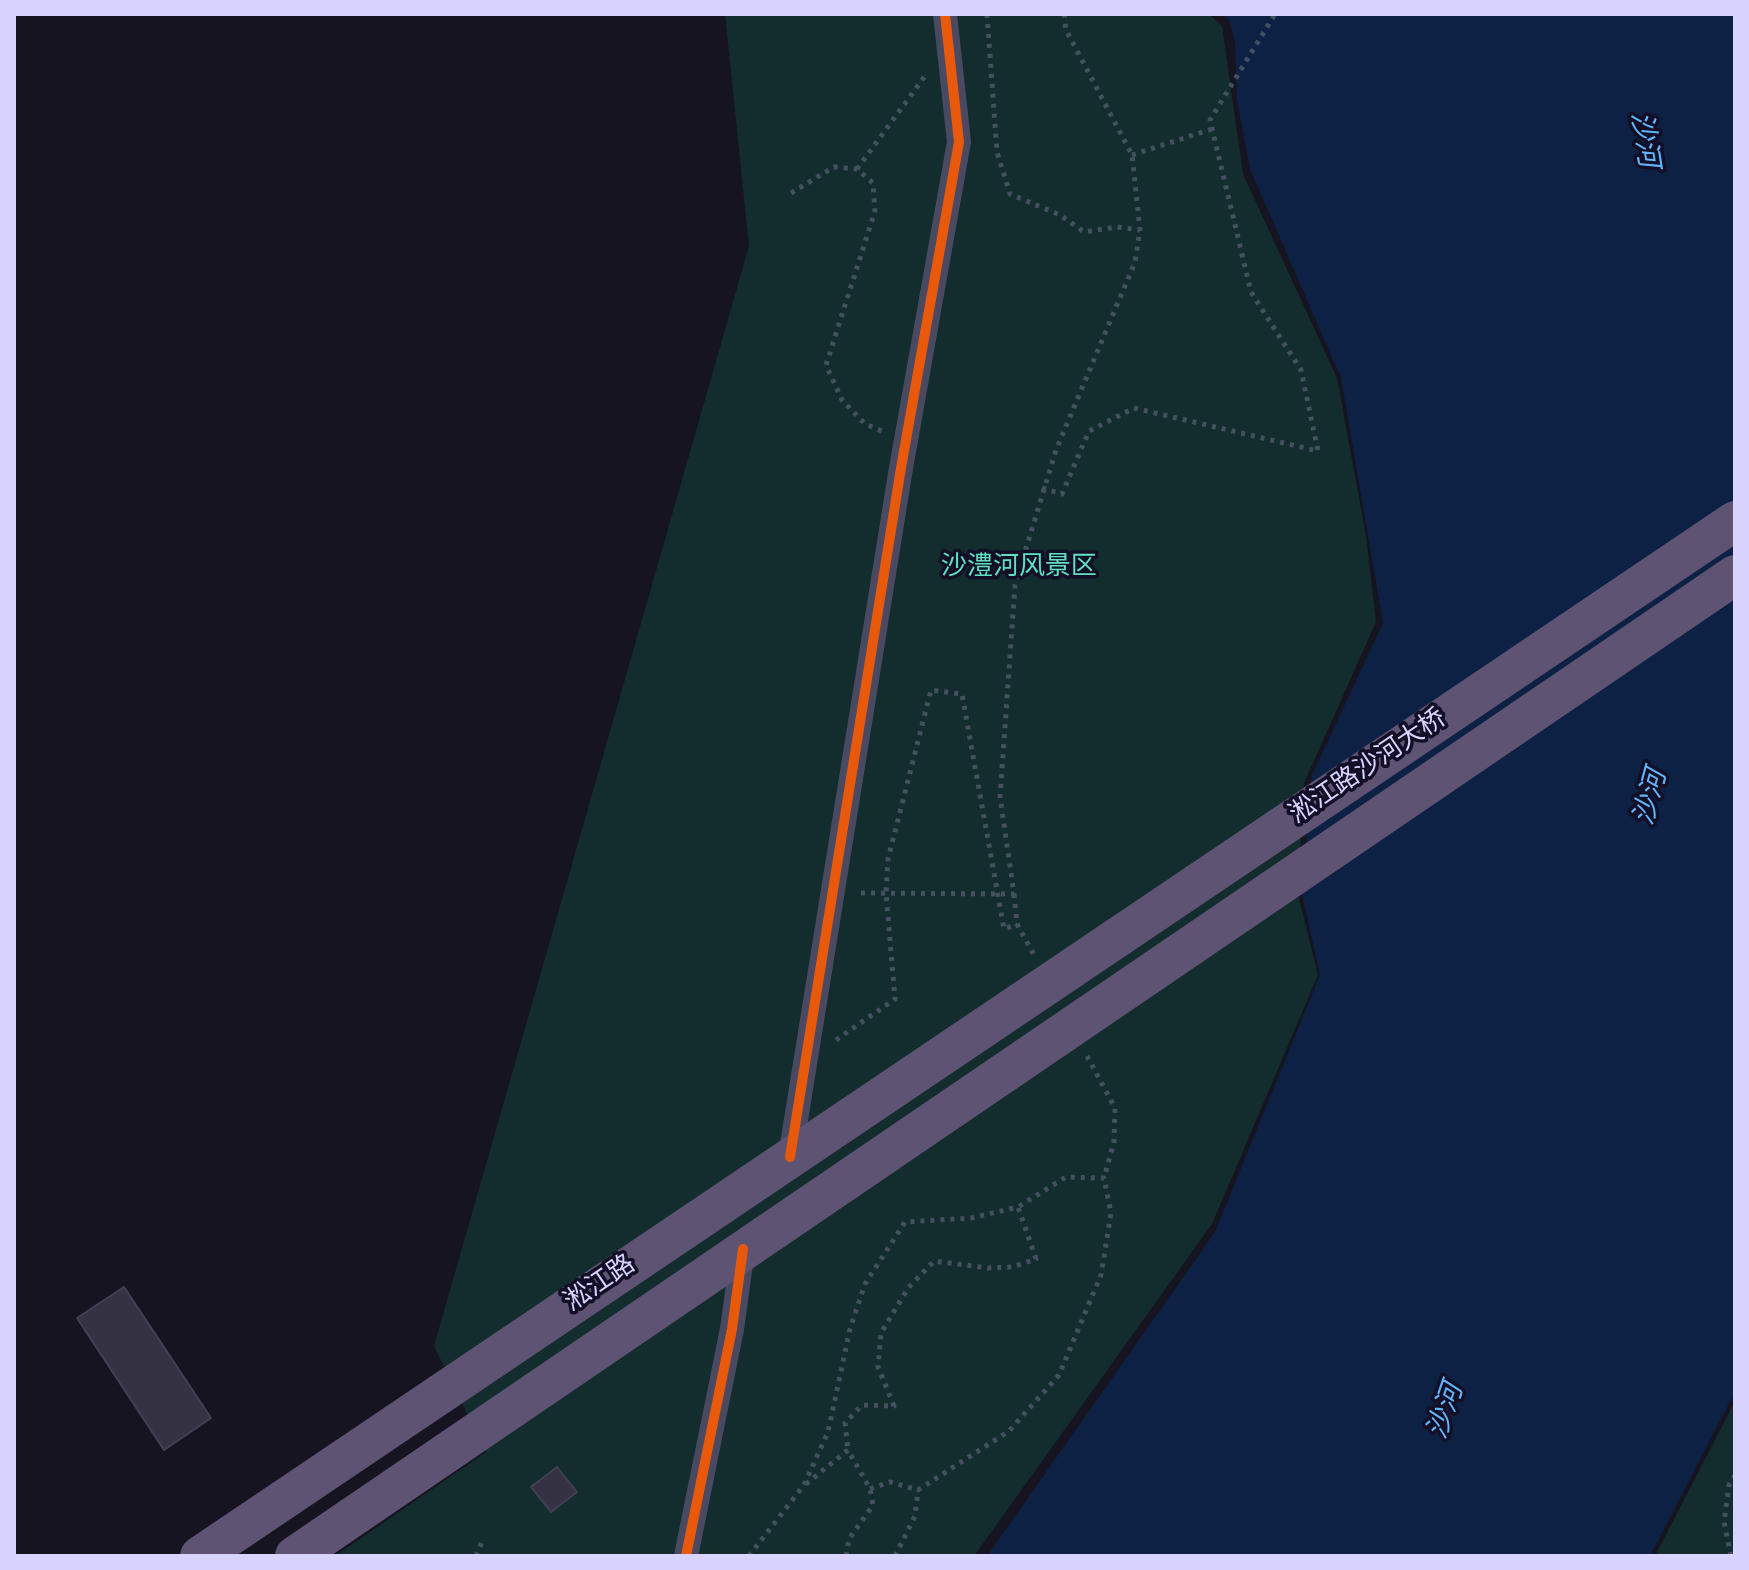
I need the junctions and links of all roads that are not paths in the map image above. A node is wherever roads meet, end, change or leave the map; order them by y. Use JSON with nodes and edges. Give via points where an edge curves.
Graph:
{"nodes":[{"id":1,"x":945,"y":14,"type":"edge"},
{"id":2,"x":1735,"y":521,"type":"edge"},
{"id":3,"x":1735,"y":575,"type":"edge"},
{"id":4,"x":1002,"y":1014,"type":"joint"},
{"id":5,"x":1025,"y":1061,"type":"joint"},
{"id":6,"x":790,"y":1157,"type":"junction"},
{"id":7,"x":743,"y":1249,"type":"junction"},
{"id":8,"x":200,"y":1556,"type":"edge"},
{"id":9,"x":295,"y":1556,"type":"edge"},
{"id":10,"x":686,"y":1556,"type":"edge"}],
"edges":[{"from":1,"to":6,"type":"street","via":[[959,142]]},
{"from":2,"to":4,"type":"main road","name":"淞江路沙河大桥"},
{"from":3,"to":5,"type":"main road","name":"淞江路沙河大桥"},
{"from":4,"to":6,"type":"main road","name":"淞江路"},
{"from":5,"to":7,"type":"main road","name":"淞江路"},
{"from":6,"to":8,"type":"main road","name":"淞江路"},
{"from":7,"to":9,"type":"main road","name":"淞江路"},
{"from":7,"to":10,"type":"street"}]}
